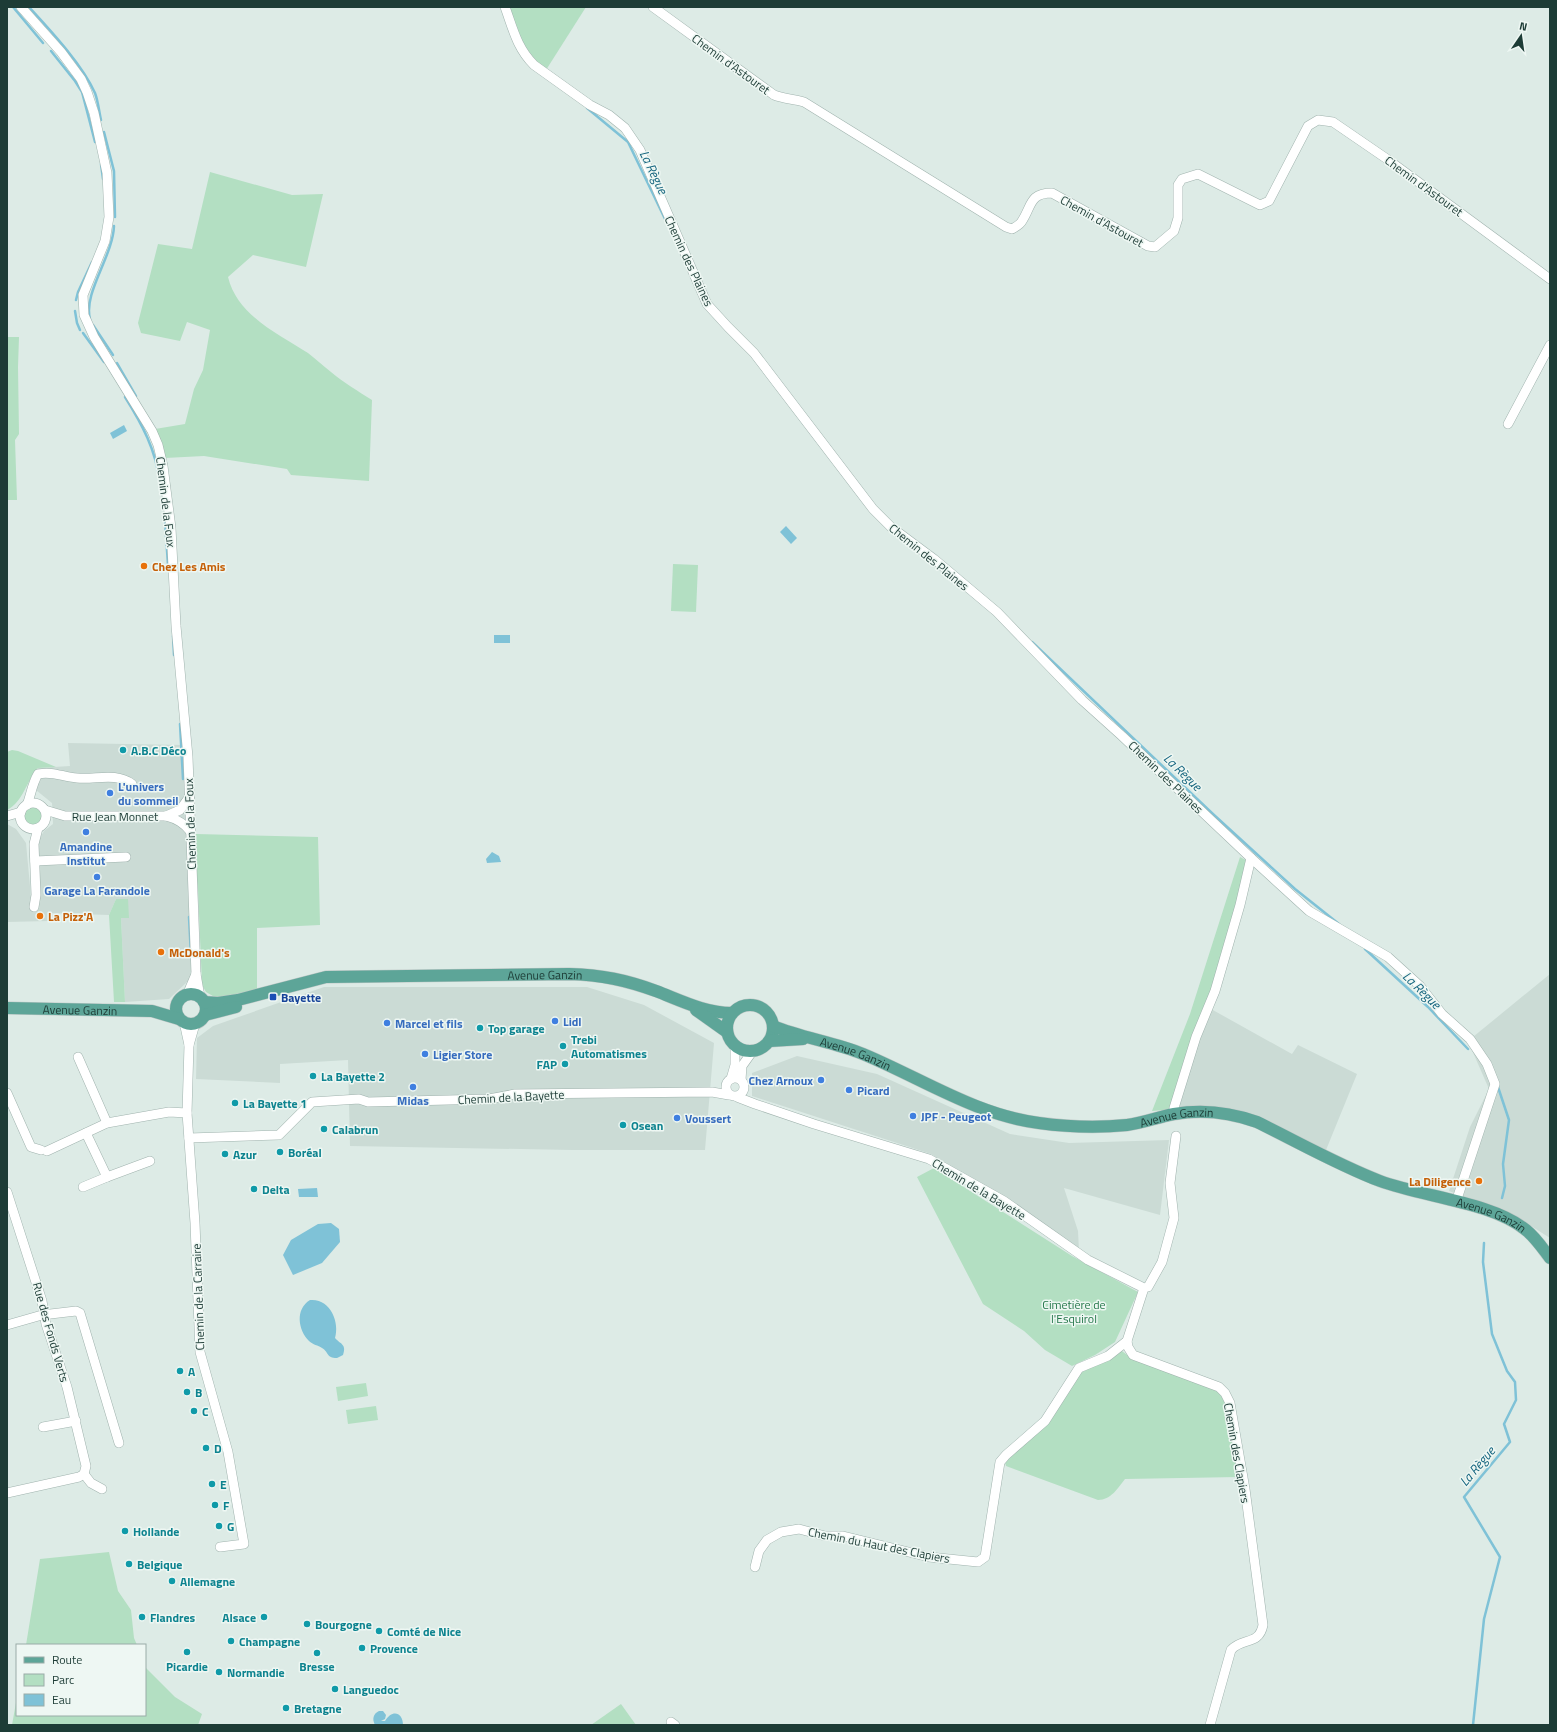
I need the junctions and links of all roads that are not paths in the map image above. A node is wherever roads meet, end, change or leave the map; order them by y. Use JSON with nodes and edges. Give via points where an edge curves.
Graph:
{"nodes":[{"id":1,"x":21,"y":7,"type":"edge"},
{"id":2,"x":505,"y":7,"type":"edge"},
{"id":3,"x":653,"y":7,"type":"edge"},
{"id":4,"x":1550,"y":279,"type":"edge"},
{"id":5,"x":1550,"y":346,"type":"edge"},
{"id":6,"x":1508,"y":424,"type":"dead end"},
{"id":7,"x":132,"y":784,"type":"dead end"},
{"id":8,"x":33,"y":791,"type":"junction"},
{"id":9,"x":190,"y":796,"type":"junction"},
{"id":10,"x":41,"y":807,"type":"junction"},
{"id":11,"x":178,"y":811,"type":"junction"},
{"id":12,"x":23,"y":813,"type":"junction"},
{"id":13,"x":65,"y":816,"type":"junction"},
{"id":14,"x":166,"y":816,"type":"junction"},
{"id":15,"x":7,"y":817,"type":"edge"},
{"id":16,"x":190,"y":821,"type":"junction"},
{"id":17,"x":41,"y":826,"type":"junction"},
{"id":18,"x":28,"y":828,"type":"junction"},
{"id":19,"x":191,"y":832,"type":"junction"},
{"id":20,"x":34,"y":844,"type":"junction"},
{"id":21,"x":126,"y":857,"type":"dead end"},
{"id":22,"x":1250,"y":858,"type":"junction"},
{"id":23,"x":35,"y":861,"type":"junction"},
{"id":24,"x":34,"y":907,"type":"dead end"},
{"id":25,"x":196,"y":974,"type":"junction"},
{"id":26,"x":394,"y":977,"type":"junction"},
{"id":27,"x":187,"y":995,"type":"junction"},
{"id":28,"x":202,"y":999,"type":"junction"},
{"id":29,"x":177,"y":1003,"type":"junction"},
{"id":30,"x":690,"y":1006,"type":"junction"},
{"id":31,"x":7,"y":1008,"type":"edge"},
{"id":32,"x":152,"y":1011,"type":"junction"},
{"id":33,"x":732,"y":1013,"type":"junction"},
{"id":34,"x":205,"y":1015,"type":"junction"},
{"id":35,"x":186,"y":1022,"type":"junction"},
{"id":36,"x":773,"y":1026,"type":"junction"},
{"id":37,"x":727,"y":1032,"type":"junction"},
{"id":38,"x":813,"y":1039,"type":"junction"},
{"id":39,"x":770,"y":1041,"type":"junction"},
{"id":40,"x":735,"y":1046,"type":"junction"},
{"id":41,"x":752,"y":1052,"type":"junction"},
{"id":42,"x":78,"y":1057,"type":"dead end"},
{"id":43,"x":733,"y":1089,"type":"junction"},
{"id":44,"x":7,"y":1093,"type":"edge"},
{"id":45,"x":187,"y":1113,"type":"junction"},
{"id":46,"x":1174,"y":1114,"type":"junction"},
{"id":47,"x":107,"y":1123,"type":"junction"},
{"id":48,"x":86,"y":1133,"type":"junction"},
{"id":49,"x":1176,"y":1136,"type":"dead end"},
{"id":50,"x":189,"y":1138,"type":"junction"},
{"id":51,"x":150,"y":1160,"type":"dead end"},
{"id":52,"x":107,"y":1177,"type":"junction"},
{"id":53,"x":83,"y":1187,"type":"dead end"},
{"id":54,"x":7,"y":1192,"type":"edge"},
{"id":55,"x":1456,"y":1202,"type":"junction"},
{"id":56,"x":1531,"y":1234,"type":"junction"},
{"id":57,"x":1550,"y":1246,"type":"edge"},
{"id":58,"x":1550,"y":1258,"type":"edge"},
{"id":59,"x":1144,"y":1288,"type":"junction"},
{"id":60,"x":45,"y":1314,"type":"junction"},
{"id":61,"x":7,"y":1325,"type":"edge"},
{"id":62,"x":1127,"y":1340,"type":"junction"},
{"id":63,"x":76,"y":1421,"type":"junction"},
{"id":64,"x":43,"y":1427,"type":"dead end"},
{"id":65,"x":119,"y":1443,"type":"dead end"},
{"id":66,"x":84,"y":1474,"type":"junction"},
{"id":67,"x":102,"y":1489,"type":"dead end"},
{"id":68,"x":7,"y":1493,"type":"edge"},
{"id":69,"x":220,"y":1547,"type":"dead end"},
{"id":70,"x":755,"y":1567,"type":"dead end"},
{"id":71,"x":1210,"y":1725,"type":"edge"}],
"edges":[{"from":1,"to":9,"type":"street","name":"Chemin de la Foux","via":[[81,79],[94,113],[102,147],[107,173],[109,216],[105,241],[83,295],[84,315],[94,337],[152,431],[163,466],[172,528],[176,626]]},
{"from":2,"to":22,"type":"street","name":"Chemin des Plaines","via":[[518,46],[527,58],[625,128],[640,150],[708,304],[754,353],[870,505],[891,527],[997,612],[1082,700]]},
{"from":3,"to":4,"type":"street","name":"Chemin d'Astouret","via":[[774,95],[804,102],[1012,229],[1021,223],[1035,197],[1043,193],[1052,193],[1148,246],[1155,247],[1174,231],[1178,218],[1178,185],[1182,179],[1198,174],[1260,205],[1269,201],[1308,126],[1318,120],[1333,122],[1387,159]]},
{"from":5,"to":6,"type":"street"},
{"from":7,"to":8,"type":"street","via":[[118,778],[76,778],[49,772],[38,774],[33,782]]},
{"from":8,"to":10,"type":"street"},
{"from":8,"to":12,"type":"street"},
{"from":9,"to":11,"type":"street","name":"Rue Jean Monnet"},
{"from":9,"to":16,"type":"street","name":"Chemin de la Foux"},
{"from":10,"to":12,"type":"street","via":[[32,803]]},
{"from":10,"to":13,"type":"street","name":"Rue Jean Monnet"},
{"from":10,"to":17,"type":"street","via":[[46,817]]},
{"from":11,"to":14,"type":"street","name":"Rue Jean Monnet"},
{"from":11,"to":16,"type":"street"},
{"from":12,"to":15,"type":"street"},
{"from":12,"to":18,"type":"street"},
{"from":13,"to":14,"type":"street","name":"Rue Jean Monnet"},
{"from":13,"to":17,"type":"street","name":"Rue Jean Monnet"},
{"from":14,"to":19,"type":"street","name":"Rue Jean Monnet","via":[[177,819]]},
{"from":16,"to":19,"type":"street","name":"Chemin de la Foux"},
{"from":17,"to":18,"type":"street"},
{"from":17,"to":20,"type":"street"},
{"from":18,"to":20,"type":"street"},
{"from":19,"to":25,"type":"street","name":"Chemin de la Foux"},
{"from":20,"to":23,"type":"street"},
{"from":21,"to":23,"type":"street"},
{"from":22,"to":46,"type":"street","via":[[1224,960],[1190,1056]]},
{"from":22,"to":55,"type":"street","name":"Chemin des Plaines","via":[[1309,911],[1388,957],[1420,986],[1442,1014],[1470,1039],[1487,1064],[1495,1084]]},
{"from":23,"to":24,"type":"street"},
{"from":25,"to":27,"type":"street","name":"Chemin de la Foux"},
{"from":25,"to":28,"type":"street","name":"Chemin de la Foux"},
{"from":26,"to":28,"type":"main road","name":"Avenue Ganzin","via":[[326,977],[238,1000],[218,1003]]},
{"from":26,"to":30,"type":"main road","name":"Avenue Ganzin","via":[[589,975],[630,983]]},
{"from":26,"to":34,"type":"main road","name":"Avenue Ganzin","via":[[323,984]]},
{"from":27,"to":28,"type":"main road"},
{"from":27,"to":29,"type":"main road"},
{"from":28,"to":34,"type":"main road"},
{"from":29,"to":32,"type":"main road","name":"Avenue Ganzin"},
{"from":29,"to":35,"type":"main road","via":[[177,1014]]},
{"from":30,"to":33,"type":"main road","name":"Avenue Ganzin"},
{"from":30,"to":37,"type":"main road","name":"Avenue Ganzin"},
{"from":31,"to":32,"type":"main road","name":"Avenue Ganzin"},
{"from":32,"to":35,"type":"main road","name":"Avenue Ganzin"},
{"from":33,"to":36,"type":"main road","via":[[738,1008],[756,1006],[767,1012]]},
{"from":33,"to":37,"type":"main road"},
{"from":34,"to":35,"type":"main road","via":[[201,1020]]},
{"from":35,"to":45,"type":"street","name":"Chemin de la Carraire","via":[[189,1045]]},
{"from":36,"to":38,"type":"main road","name":"Avenue Ganzin"},
{"from":36,"to":39,"type":"main road"},
{"from":37,"to":40,"type":"main road"},
{"from":38,"to":39,"type":"main road","name":"Avenue Ganzin"},
{"from":38,"to":46,"type":"main road","name":"Avenue Ganzin","via":[[860,1053],[967,1103],[1014,1119],[1059,1125],[1096,1126],[1128,1125]]},
{"from":39,"to":41,"type":"main road"},
{"from":40,"to":41,"type":"main road"},
{"from":40,"to":43,"type":"street"},
{"from":41,"to":43,"type":"street","via":[[742,1066],[741,1080],[744,1084]]},
{"from":42,"to":47,"type":"street"},
{"from":43,"to":50,"type":"street","name":"Chemin de la Bayette","via":[[712,1092],[515,1094],[489,1099],[384,1102],[359,1099],[312,1102],[279,1135]]},
{"from":43,"to":59,"type":"street","name":"Chemin de la Bayette","via":[[755,1104],[929,1159],[1004,1201],[1088,1260]]},
{"from":44,"to":48,"type":"street","via":[[31,1147],[44,1151]]},
{"from":45,"to":47,"type":"street","via":[[169,1112]]},
{"from":45,"to":50,"type":"street","name":"Chemin de la Carraire"},
{"from":46,"to":55,"type":"main road","name":"Avenue Ganzin","via":[[1208,1111],[1241,1116],[1358,1172]]},
{"from":47,"to":48,"type":"street"},
{"from":48,"to":52,"type":"street"},
{"from":49,"to":59,"type":"street","via":[[1170,1183],[1174,1218],[1162,1262],[1148,1286]]},
{"from":50,"to":69,"type":"street","name":"Chemin de la Carraire","via":[[200,1352],[228,1452],[244,1544]]},
{"from":51,"to":52,"type":"street"},
{"from":52,"to":53,"type":"street"},
{"from":54,"to":60,"type":"street","name":"Rue des Fonds Verts"},
{"from":55,"to":56,"type":"main road","name":"Avenue Ganzin","via":[[1505,1217]]},
{"from":56,"to":57,"type":"main road","name":"Avenue Ganzin"},
{"from":56,"to":58,"type":"main road","name":"Avenue Ganzin"},
{"from":59,"to":62,"type":"street"},
{"from":60,"to":61,"type":"street"},
{"from":60,"to":63,"type":"street","name":"Rue des Fonds Verts"},
{"from":60,"to":65,"type":"street","via":[[76,1311],[80,1313]]},
{"from":62,"to":70,"type":"street","name":"Chemin du Haut des Clapiers","via":[[1108,1356],[1079,1368],[1045,1421],[1000,1462],[985,1557],[978,1562],[929,1557],[851,1538],[812,1534],[799,1529],[781,1532],[767,1540],[759,1551]]},
{"from":62,"to":71,"type":"street","name":"Chemin des Clapiers","via":[[1133,1355],[1219,1387],[1230,1403],[1245,1489],[1263,1625],[1258,1638],[1234,1646],[1231,1650]]},
{"from":63,"to":64,"type":"street"},
{"from":63,"to":66,"type":"street","name":"Rue des Fonds Verts","via":[[86,1466]]},
{"from":66,"to":67,"type":"street","via":[[91,1483]]},
{"from":66,"to":68,"type":"street"}]}
